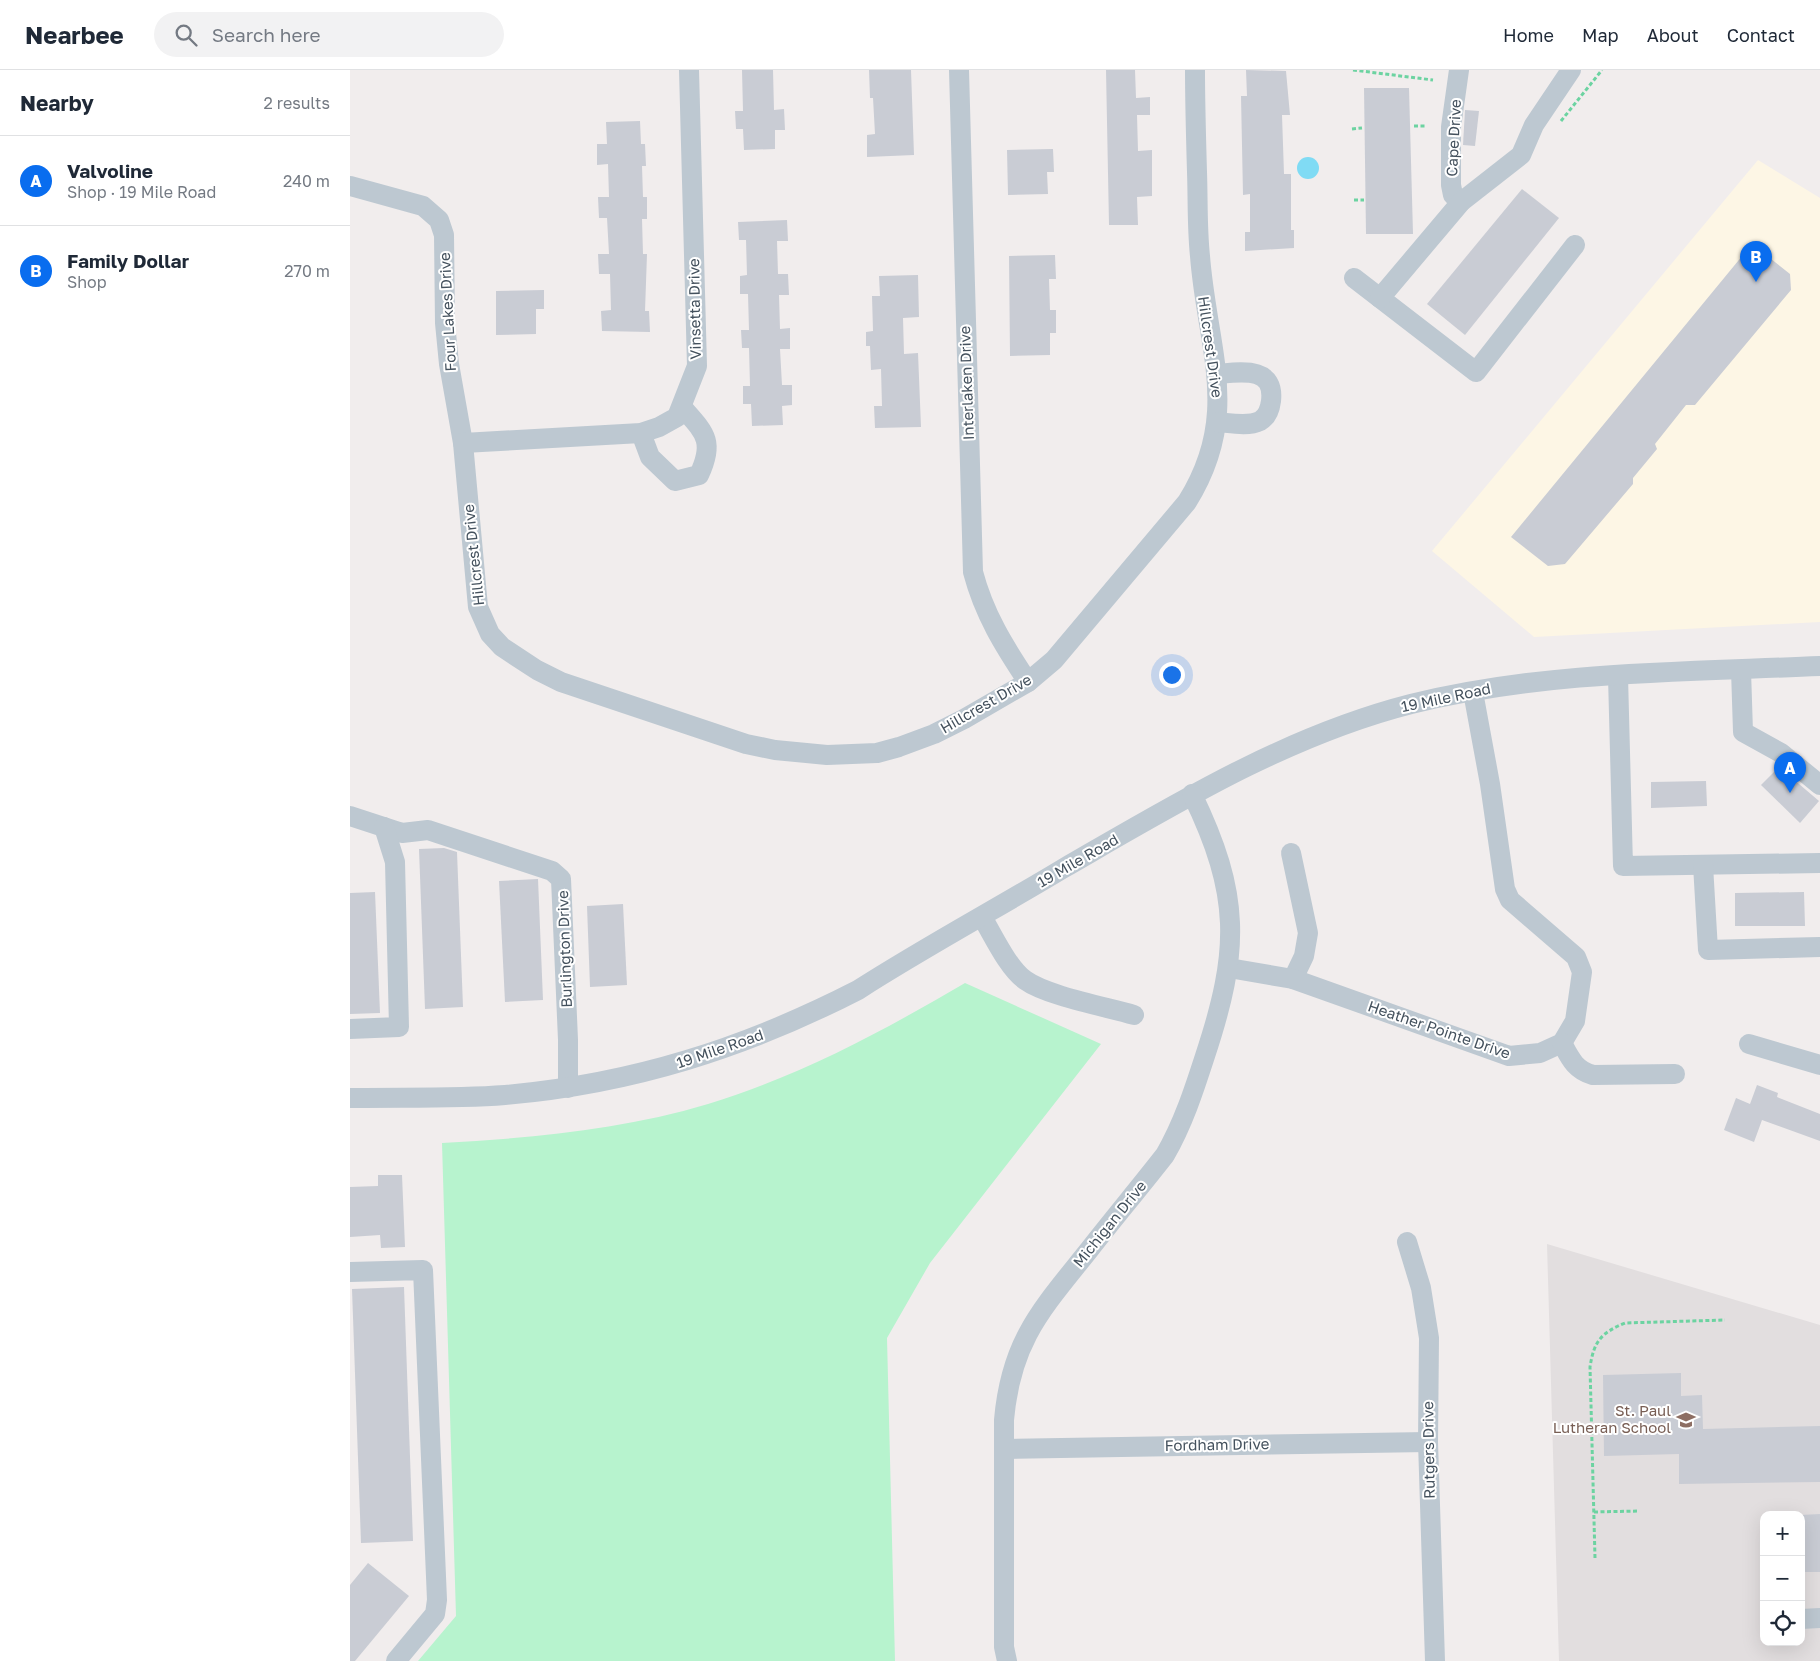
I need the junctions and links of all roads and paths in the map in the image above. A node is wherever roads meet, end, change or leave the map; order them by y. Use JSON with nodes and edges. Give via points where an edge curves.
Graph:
{"nodes":[{"id":1,"x":689,"y":70,"type":"edge"},
{"id":2,"x":958,"y":70,"type":"edge"},
{"id":3,"x":1195,"y":70,"type":"edge"},
{"id":4,"x":1353,"y":70,"type":"edge"},
{"id":5,"x":1459,"y":70,"type":"edge"},
{"id":6,"x":1571,"y":70,"type":"edge"},
{"id":7,"x":1602,"y":70,"type":"edge"},
{"id":8,"x":1432,"y":80,"type":"dead end"},
{"id":9,"x":1560,"y":122,"type":"dead end"},
{"id":10,"x":1414,"y":126,"type":"dead end"},
{"id":11,"x":1427,"y":126,"type":"dead end"},
{"id":12,"x":1362,"y":128,"type":"dead end"},
{"id":13,"x":1352,"y":129,"type":"dead end"},
{"id":14,"x":350,"y":186,"type":"edge"},
{"id":15,"x":1354,"y":200,"type":"dead end"},
{"id":16,"x":1364,"y":200,"type":"dead end"},
{"id":17,"x":1461,"y":202,"type":"junction"},
{"id":18,"x":1575,"y":245,"type":"dead end"},
{"id":19,"x":1354,"y":278,"type":"dead end"},
{"id":20,"x":1380,"y":298,"type":"junction"},
{"id":21,"x":1217,"y":374,"type":"junction"},
{"id":22,"x":682,"y":407,"type":"junction"},
{"id":23,"x":1217,"y":422,"type":"junction"},
{"id":24,"x":641,"y":433,"type":"junction"},
{"id":25,"x":463,"y":443,"type":"junction"},
{"id":26,"x":1820,"y":666,"type":"edge"},
{"id":27,"x":1741,"y":670,"type":"junction"},
{"id":28,"x":1618,"y":676,"type":"junction"},
{"id":29,"x":1028,"y":682,"type":"junction"},
{"id":30,"x":1473,"y":692,"type":"junction"},
{"id":31,"x":1820,"y":785,"type":"edge"},
{"id":32,"x":1192,"y":794,"type":"junction"},
{"id":33,"x":350,"y":816,"type":"edge"},
{"id":34,"x":384,"y":827,"type":"junction"},
{"id":35,"x":1291,"y":854,"type":"dead end"},
{"id":36,"x":1820,"y":863,"type":"edge"},
{"id":37,"x":1703,"y":865,"type":"junction"},
{"id":38,"x":982,"y":917,"type":"junction"},
{"id":39,"x":1820,"y":947,"type":"edge"},
{"id":40,"x":1229,"y":968,"type":"junction"},
{"id":41,"x":1293,"y":979,"type":"junction"},
{"id":42,"x":1134,"y":1015,"type":"dead end"},
{"id":43,"x":350,"y":1029,"type":"edge"},
{"id":44,"x":1562,"y":1043,"type":"junction"},
{"id":45,"x":1749,"y":1044,"type":"dead end"},
{"id":46,"x":1820,"y":1065,"type":"edge"},
{"id":47,"x":1675,"y":1074,"type":"dead end"},
{"id":48,"x":568,"y":1088,"type":"junction"},
{"id":49,"x":350,"y":1098,"type":"edge"},
{"id":50,"x":1407,"y":1242,"type":"dead end"},
{"id":51,"x":350,"y":1272,"type":"edge"},
{"id":52,"x":1726,"y":1320,"type":"dead end"},
{"id":53,"x":1428,"y":1442,"type":"junction"},
{"id":54,"x":1005,"y":1449,"type":"junction"},
{"id":55,"x":1639,"y":1511,"type":"dead end"},
{"id":56,"x":1594,"y":1512,"type":"junction"},
{"id":57,"x":1595,"y":1558,"type":"dead end"},
{"id":58,"x":1820,"y":1618,"type":"edge"},
{"id":59,"x":1805,"y":1619,"type":"edge"},
{"id":60,"x":396,"y":1661,"type":"edge"},
{"id":61,"x":1007,"y":1661,"type":"edge"},
{"id":62,"x":1435,"y":1661,"type":"edge"}],
"edges":[{"from":1,"to":22,"type":"street","name":"Vinsetta Drive","via":[[697,366]]},
{"from":2,"to":29,"type":"street","name":"Interlaken Drive","via":[[973,572],[989,620]]},
{"from":3,"to":21,"type":"street","name":"Hillcrest Drive","via":[[1199,252]]},
{"from":4,"to":8,"type":"path"},
{"from":5,"to":17,"type":"street","name":"Cape Drive","via":[[1451,128],[1451,184],[1453,195]]},
{"from":6,"to":17,"type":"street","via":[[1534,125],[1521,155]]},
{"from":7,"to":9,"type":"path"},
{"from":10,"to":11,"type":"path"},
{"from":12,"to":13,"type":"path"},
{"from":14,"to":25,"type":"street","name":"Four Lakes Drive","via":[[410,201],[439,220],[444,235],[449,364]]},
{"from":15,"to":16,"type":"path"},
{"from":17,"to":20,"type":"street"},
{"from":18,"to":20,"type":"street","via":[[1476,372]]},
{"from":19,"to":20,"type":"street"},
{"from":21,"to":23,"type":"street","name":"Hillcrest Drive"},
{"from":21,"to":23,"type":"street","via":[[1241,372],[1261,376],[1267,381],[1271,394],[1268,412],[1260,421],[1244,424]]},
{"from":22,"to":24,"type":"street","name":"Vinsetta Drive","via":[[677,417]]},
{"from":22,"to":24,"type":"street","via":[[705,434],[707,458],[699,475],[675,480],[650,457]]},
{"from":23,"to":29,"type":"street","name":"Hillcrest Drive","via":[[1207,463],[1187,502],[1074,638]]},
{"from":24,"to":25,"type":"street","name":"Vinsetta Drive"},
{"from":25,"to":29,"type":"street","name":"Hillcrest Drive","via":[[478,607],[486,626],[502,647],[561,682],[746,744],[827,756],[877,753],[899,747],[942,730]]},
{"from":26,"to":27,"type":"street","name":"19 Mile Road"},
{"from":27,"to":28,"type":"street","name":"19 Mile Road"},
{"from":27,"to":31,"type":"street","via":[[1743,732],[1782,753]]},
{"from":28,"to":30,"type":"street","name":"19 Mile Road","via":[[1537,682]]},
{"from":28,"to":37,"type":"street","via":[[1623,866]]},
{"from":30,"to":32,"type":"street","name":"19 Mile Road","via":[[1410,704],[1347,724],[1291,745]]},
{"from":30,"to":44,"type":"street","via":[[1505,889],[1510,900],[1576,957],[1582,972],[1575,1021]]},
{"from":32,"to":38,"type":"street","name":"19 Mile Road"},
{"from":32,"to":40,"type":"street","name":"Michigan Drive","via":[[1211,833],[1226,885],[1231,945]]},
{"from":33,"to":34,"type":"street","name":"Burlington Drive"},
{"from":34,"to":43,"type":"street","via":[[395,862],[399,1027]]},
{"from":34,"to":48,"type":"street","name":"Burlington Drive","via":[[402,833],[428,830],[552,871],[561,879]]},
{"from":35,"to":41,"type":"street","via":[[1308,933],[1304,956]]},
{"from":36,"to":37,"type":"street"},
{"from":37,"to":39,"type":"street","via":[[1708,950]]},
{"from":38,"to":42,"type":"street","via":[[1025,980],[1058,994]]},
{"from":38,"to":48,"type":"street","name":"19 Mile Road","via":[[858,990],[760,1036],[646,1073]]},
{"from":40,"to":41,"type":"street","name":"Heather Pointe Drive"},
{"from":40,"to":54,"type":"street","name":"Michigan Drive","via":[[1221,1007],[1170,1147],[1050,1296],[1030,1328],[1007,1390]]},
{"from":41,"to":44,"type":"street","name":"Heather Pointe Drive","via":[[1509,1056],[1540,1053]]},
{"from":44,"to":47,"type":"street","via":[[1582,1072],[1593,1075]]},
{"from":45,"to":46,"type":"street"},
{"from":48,"to":49,"type":"street","name":"19 Mile Road","via":[[503,1095]]},
{"from":50,"to":53,"type":"street","name":"Rutgers Drive","via":[[1421,1288],[1429,1338]]},
{"from":51,"to":60,"type":"street","via":[[424,1270],[437,1600],[435,1614]]},
{"from":52,"to":56,"type":"path","via":[[1625,1323],[1600,1338],[1592,1351],[1590,1367]]},
{"from":53,"to":54,"type":"street","name":"Fordham Drive"},
{"from":53,"to":62,"type":"street","name":"Rutgers Drive"},
{"from":54,"to":61,"type":"street","name":"Michigan Drive","via":[[1004,1647]]},
{"from":55,"to":56,"type":"path"},
{"from":56,"to":57,"type":"path"},
{"from":58,"to":59,"type":"street"}]}
